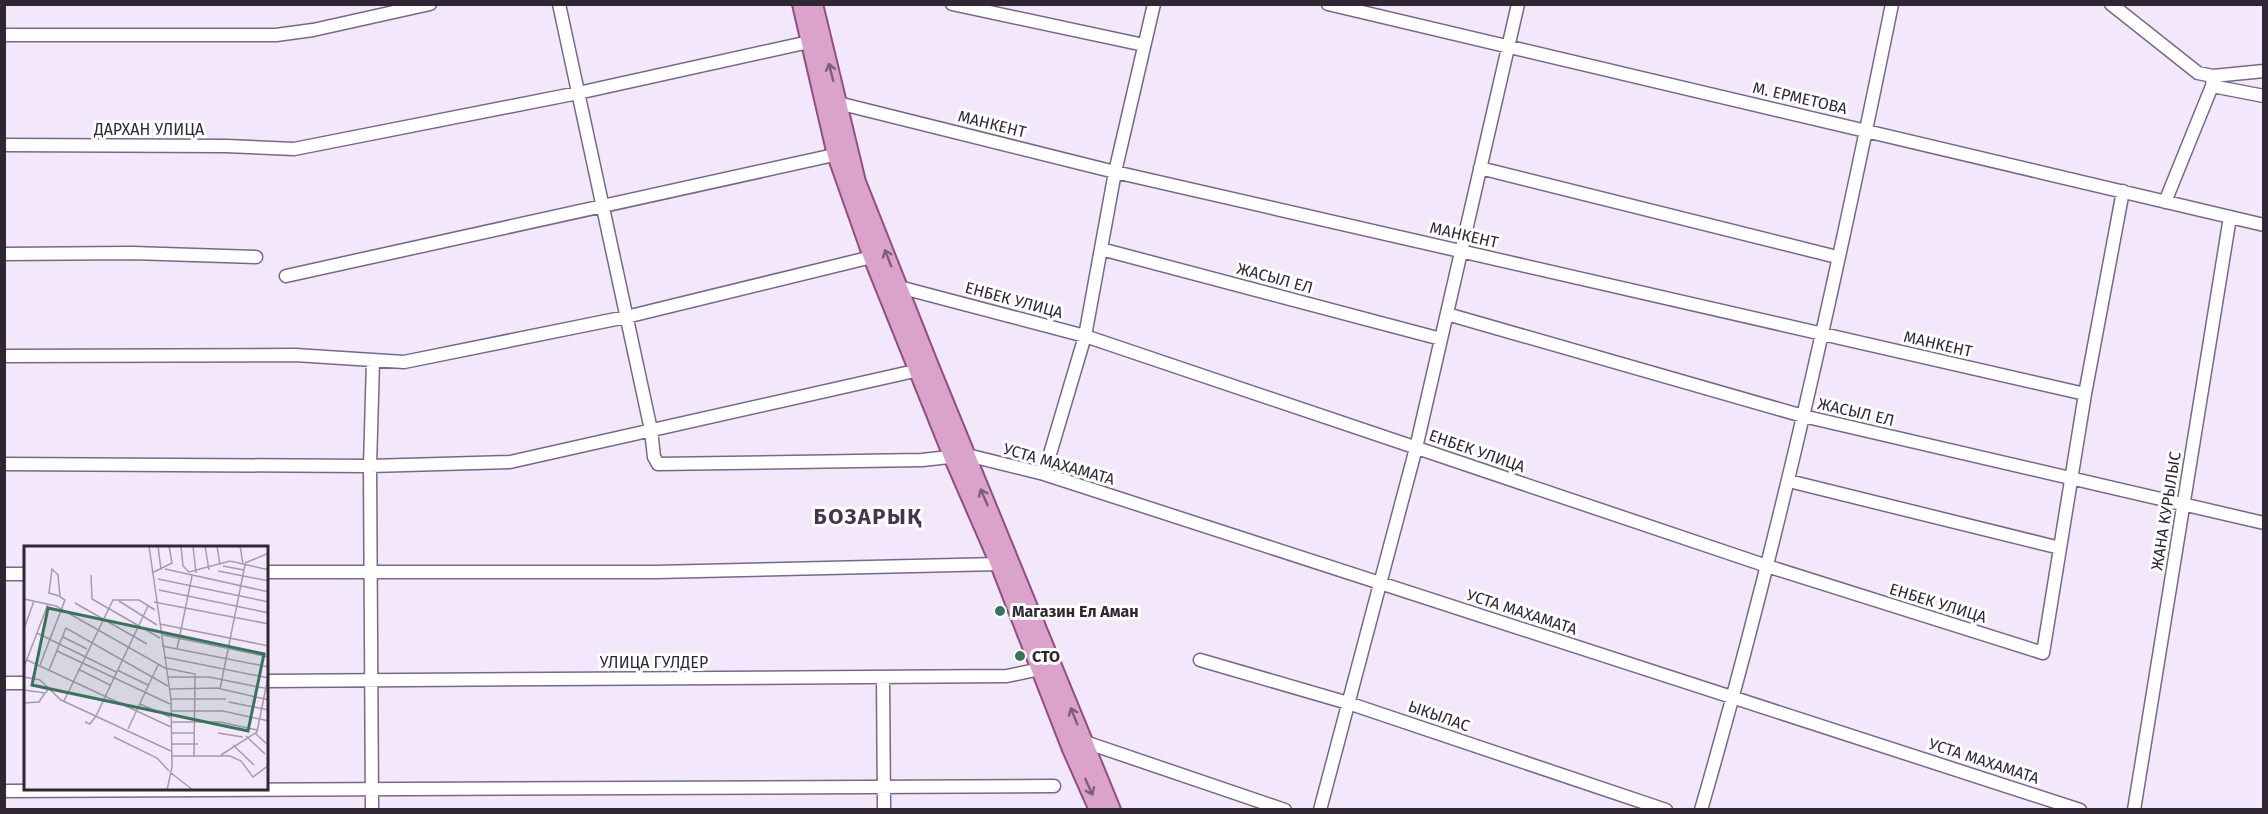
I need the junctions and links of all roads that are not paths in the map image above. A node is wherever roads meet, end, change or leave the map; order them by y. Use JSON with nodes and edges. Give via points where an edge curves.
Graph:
{"nodes":[{"id":1,"x":430,"y":4,"type":"edge"},
{"id":2,"x":559,"y":4,"type":"edge"},
{"id":3,"x":801,"y":4,"type":"edge"},
{"id":4,"x":814,"y":4,"type":"edge"},
{"id":5,"x":952,"y":4,"type":"edge"},
{"id":6,"x":1154,"y":4,"type":"edge"},
{"id":7,"x":1328,"y":4,"type":"edge"},
{"id":8,"x":1518,"y":4,"type":"edge"},
{"id":9,"x":1892,"y":4,"type":"edge"},
{"id":10,"x":2111,"y":4,"type":"edge"},
{"id":11,"x":4,"y":35,"type":"edge"},
{"id":12,"x":809,"y":42,"type":"junction"},
{"id":13,"x":1144,"y":45,"type":"junction"},
{"id":14,"x":1509,"y":47,"type":"junction"},
{"id":15,"x":2264,"y":71,"type":"edge"},
{"id":16,"x":2212,"y":81,"type":"junction"},
{"id":17,"x":578,"y":93,"type":"junction"},
{"id":18,"x":2264,"y":96,"type":"edge"},
{"id":19,"x":838,"y":103,"type":"junction"},
{"id":20,"x":1866,"y":131,"type":"junction"},
{"id":21,"x":4,"y":145,"type":"edge"},
{"id":22,"x":843,"y":153,"type":"junction"},
{"id":23,"x":1480,"y":168,"type":"junction"},
{"id":24,"x":1115,"y":172,"type":"junction"},
{"id":25,"x":2123,"y":191,"type":"junction"},
{"id":26,"x":2165,"y":202,"type":"junction"},
{"id":27,"x":602,"y":206,"type":"junction"},
{"id":28,"x":2230,"y":217,"type":"junction"},
{"id":29,"x":2264,"y":225,"type":"edge"},
{"id":30,"x":1101,"y":249,"type":"junction"},
{"id":31,"x":1461,"y":251,"type":"junction"},
{"id":32,"x":4,"y":254,"type":"edge"},
{"id":33,"x":256,"y":257,"type":"dead end"},
{"id":34,"x":872,"y":257,"type":"junction"},
{"id":35,"x":1837,"y":257,"type":"junction"},
{"id":36,"x":286,"y":276,"type":"dead end"},
{"id":37,"x":899,"y":287,"type":"junction"},
{"id":38,"x":1446,"y":314,"type":"junction"},
{"id":39,"x":626,"y":317,"type":"junction"},
{"id":40,"x":1820,"y":333,"type":"junction"},
{"id":41,"x":1085,"y":336,"type":"junction"},
{"id":42,"x":1441,"y":339,"type":"junction"},
{"id":43,"x":4,"y":356,"type":"edge"},
{"id":44,"x":373,"y":361,"type":"junction"},
{"id":45,"x":919,"y":370,"type":"junction"},
{"id":46,"x":2085,"y":394,"type":"junction"},
{"id":47,"x":1803,"y":416,"type":"junction"},
{"id":48,"x":651,"y":430,"type":"junction"},
{"id":49,"x":1416,"y":448,"type":"junction"},
{"id":50,"x":959,"y":456,"type":"junction"},
{"id":51,"x":4,"y":464,"type":"edge"},
{"id":52,"x":370,"y":466,"type":"junction"},
{"id":53,"x":1044,"y":474,"type":"junction"},
{"id":54,"x":2071,"y":480,"type":"junction"},
{"id":55,"x":1789,"y":481,"type":"junction"},
{"id":56,"x":2184,"y":504,"type":"junction"},
{"id":57,"x":2264,"y":523,"type":"edge"},
{"id":58,"x":2060,"y":548,"type":"junction"},
{"id":59,"x":999,"y":564,"type":"junction"},
{"id":60,"x":1767,"y":566,"type":"junction"},
{"id":61,"x":372,"y":572,"type":"junction"},
{"id":62,"x":24,"y":573,"type":"edge"},
{"id":63,"x":268,"y":573,"type":"edge"},
{"id":64,"x":4,"y":574,"type":"edge"},
{"id":65,"x":1378,"y":584,"type":"junction"},
{"id":66,"x":1200,"y":660,"type":"dead end"},
{"id":67,"x":1040,"y":669,"type":"junction"},
{"id":68,"x":883,"y":677,"type":"junction"},
{"id":69,"x":370,"y":680,"type":"junction"},
{"id":70,"x":268,"y":681,"type":"edge"},
{"id":71,"x":4,"y":683,"type":"edge"},
{"id":72,"x":24,"y":683,"type":"edge"},
{"id":73,"x":1733,"y":698,"type":"junction"},
{"id":74,"x":1348,"y":703,"type":"junction"},
{"id":75,"x":1084,"y":742,"type":"junction"},
{"id":76,"x":1054,"y":786,"type":"dead end"},
{"id":77,"x":884,"y":787,"type":"junction"},
{"id":78,"x":372,"y":788,"type":"junction"},
{"id":79,"x":268,"y":789,"type":"edge"},
{"id":80,"x":127,"y":790,"type":"edge"},
{"id":81,"x":4,"y":791,"type":"edge"},
{"id":82,"x":372,"y":810,"type":"edge"},
{"id":83,"x":884,"y":810,"type":"edge"},
{"id":84,"x":1098,"y":810,"type":"edge"},
{"id":85,"x":1112,"y":810,"type":"edge"},
{"id":86,"x":1285,"y":810,"type":"edge"},
{"id":87,"x":1320,"y":810,"type":"edge"},
{"id":88,"x":1666,"y":810,"type":"edge"},
{"id":89,"x":1701,"y":810,"type":"edge"},
{"id":90,"x":2080,"y":810,"type":"edge"},
{"id":91,"x":2134,"y":810,"type":"edge"}],
"edges":[{"from":1,"to":11,"type":"street","via":[[276,35]]},
{"from":2,"to":17,"type":"street"},
{"from":3,"to":12,"type":"main road"},
{"from":19,"to":4,"type":"main road","one_way":true},
{"from":5,"to":13,"type":"street"},
{"from":6,"to":13,"type":"street"},
{"from":7,"to":14,"type":"street","name":"М. ЕРМЕТОВА"},
{"from":8,"to":14,"type":"street"},
{"from":9,"to":20,"type":"street"},
{"from":10,"to":16,"type":"street"},
{"from":12,"to":17,"type":"street","name":"ДАРХАН УЛИЦА"},
{"from":12,"to":22,"type":"main road"},
{"from":13,"to":24,"type":"street"},
{"from":14,"to":20,"type":"street","name":"М. ЕРМЕТОВА"},
{"from":14,"to":23,"type":"street"},
{"from":15,"to":16,"type":"street"},
{"from":16,"to":18,"type":"street"},
{"from":16,"to":26,"type":"street"},
{"from":17,"to":21,"type":"street","name":"ДАРХАН УЛИЦА","via":[[294,149]]},
{"from":17,"to":27,"type":"street"},
{"from":19,"to":22,"type":"main road"},
{"from":19,"to":24,"type":"street","name":"МАНКЕНТ"},
{"from":20,"to":25,"type":"street","name":"М. ЕРМЕТОВА"},
{"from":20,"to":35,"type":"street"},
{"from":22,"to":27,"type":"street"},
{"from":22,"to":34,"type":"main road"},
{"from":37,"to":22,"type":"main road","one_way":true},
{"from":23,"to":31,"type":"street"},
{"from":23,"to":35,"type":"street"},
{"from":24,"to":30,"type":"street"},
{"from":24,"to":31,"type":"street","name":"МАНКЕНТ"},
{"from":25,"to":26,"type":"street","name":"М. ЕРМЕТОВА"},
{"from":25,"to":46,"type":"street"},
{"from":26,"to":28,"type":"street","name":"М. ЕРМЕТОВА"},
{"from":27,"to":36,"type":"street"},
{"from":27,"to":39,"type":"street"},
{"from":28,"to":29,"type":"street","name":"М. ЕРМЕТОВА"},
{"from":28,"to":56,"type":"street","name":"ЖАНА КУРЫЛЫС"},
{"from":30,"to":41,"type":"street"},
{"from":30,"to":42,"type":"street","name":"ЖАСЫЛ ЕЛ"},
{"from":31,"to":38,"type":"street"},
{"from":31,"to":40,"type":"street","name":"МАНКЕНТ"},
{"from":32,"to":33,"type":"street"},
{"from":34,"to":39,"type":"street"},
{"from":34,"to":45,"type":"main road"},
{"from":35,"to":40,"type":"street"},
{"from":37,"to":41,"type":"street","name":"ЕНБЕК УЛИЦА"},
{"from":37,"to":50,"type":"main road"},
{"from":38,"to":42,"type":"street"},
{"from":38,"to":47,"type":"street","name":"ЖАСЫЛ ЕЛ"},
{"from":39,"to":44,"type":"street","via":[[428,359]]},
{"from":39,"to":48,"type":"street"},
{"from":40,"to":46,"type":"street","name":"МАНКЕНТ"},
{"from":40,"to":47,"type":"street"},
{"from":41,"to":49,"type":"street","name":"ЕНБЕК УЛИЦА"},
{"from":41,"to":53,"type":"street"},
{"from":42,"to":49,"type":"street"},
{"from":43,"to":44,"type":"street","via":[[295,356]]},
{"from":44,"to":52,"type":"street"},
{"from":45,"to":48,"type":"street"},
{"from":45,"to":50,"type":"main road"},
{"from":46,"to":54,"type":"street"},
{"from":47,"to":54,"type":"street","name":"ЖАСЫЛ ЕЛ"},
{"from":47,"to":55,"type":"street"},
{"from":48,"to":50,"type":"street","via":[[654,458],[660,465]]},
{"from":48,"to":52,"type":"street","via":[[510,462]]},
{"from":49,"to":60,"type":"street","name":"ЕНБЕК УЛИЦА"},
{"from":49,"to":65,"type":"street"},
{"from":50,"to":53,"type":"street","name":"УСТА МАХАМАТА"},
{"from":50,"to":59,"type":"main road"},
{"from":75,"to":50,"type":"main road","one_way":true},
{"from":51,"to":52,"type":"street"},
{"from":52,"to":61,"type":"street"},
{"from":53,"to":65,"type":"street","name":"УСТА МАХАМАТА"},
{"from":54,"to":56,"type":"street","name":"ЖАСЫЛ ЕЛ"},
{"from":54,"to":58,"type":"street"},
{"from":55,"to":58,"type":"street"},
{"from":55,"to":60,"type":"street"},
{"from":56,"to":57,"type":"street","name":"ЖАСЫЛ ЕЛ"},
{"from":56,"to":91,"type":"street","name":"ЖАНА КУРЫЛЫС"},
{"from":58,"to":60,"type":"street","name":"ЕНБЕК УЛИЦА","via":[[2043,653]]},
{"from":59,"to":61,"type":"street","via":[[656,572]]},
{"from":59,"to":67,"type":"main road"},
{"from":60,"to":73,"type":"street"},
{"from":61,"to":63,"type":"street"},
{"from":61,"to":69,"type":"street"},
{"from":62,"to":64,"type":"street"},
{"from":65,"to":73,"type":"street","name":"УСТА МАХАМАТА"},
{"from":65,"to":74,"type":"street"},
{"from":66,"to":74,"type":"street","name":"ЫКЫЛАС"},
{"from":67,"to":68,"type":"street","name":"УЛИЦА ГУЛДЕР","via":[[1007,676]]},
{"from":67,"to":84,"type":"main road","one_way":true},
{"from":68,"to":69,"type":"street","name":"УЛИЦА ГУЛДЕР"},
{"from":68,"to":77,"type":"street"},
{"from":69,"to":70,"type":"street","name":"УЛИЦА ГУЛДЕР"},
{"from":69,"to":78,"type":"street"},
{"from":71,"to":72,"type":"street"},
{"from":73,"to":89,"type":"street"},
{"from":73,"to":90,"type":"street","name":"УСТА МАХАМАТА"},
{"from":74,"to":87,"type":"street"},
{"from":74,"to":88,"type":"street","name":"ЫКЫЛАС"},
{"from":75,"to":85,"type":"main road"},
{"from":75,"to":86,"type":"street"},
{"from":76,"to":77,"type":"street"},
{"from":77,"to":78,"type":"street"},
{"from":77,"to":83,"type":"street"},
{"from":78,"to":79,"type":"street"},
{"from":78,"to":82,"type":"street"},
{"from":80,"to":81,"type":"street"}]}
